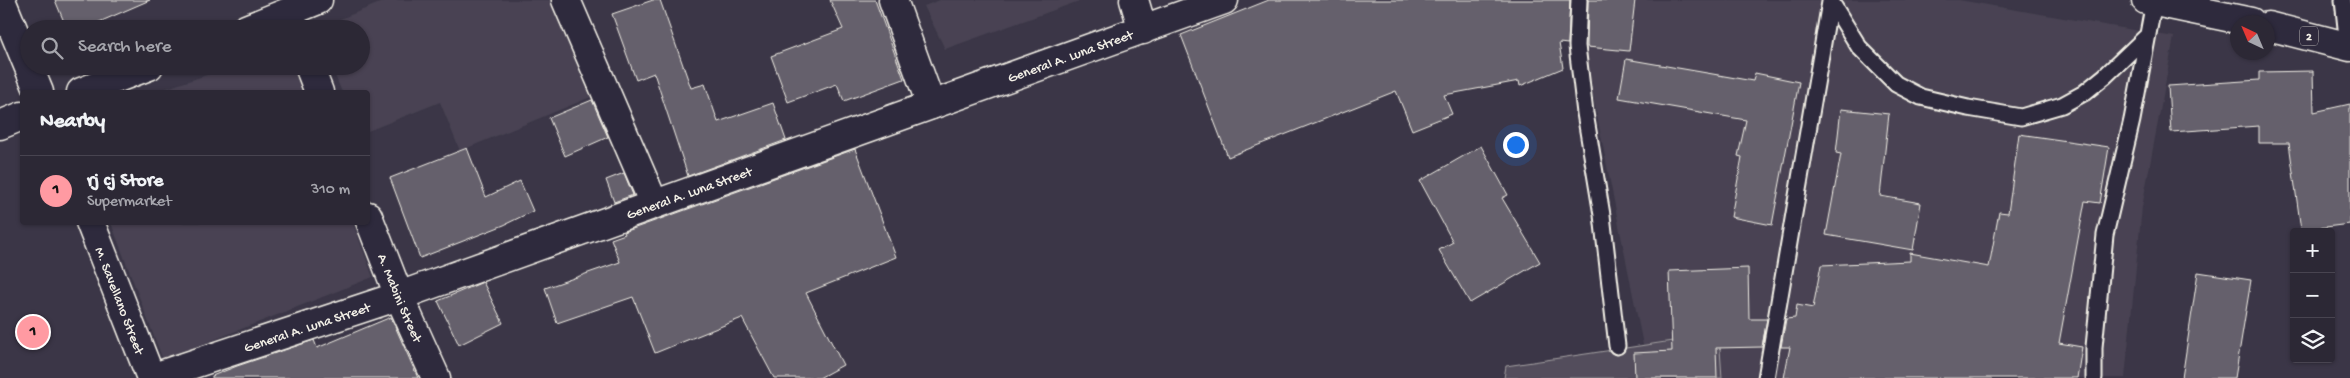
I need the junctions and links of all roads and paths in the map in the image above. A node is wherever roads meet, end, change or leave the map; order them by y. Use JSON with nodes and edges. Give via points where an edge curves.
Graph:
{"nodes":[{"id":1,"x":1,"y":0,"type":"edge"},
{"id":2,"x":318,"y":0,"type":"edge"},
{"id":3,"x":566,"y":0,"type":"edge"},
{"id":4,"x":893,"y":0,"type":"edge"},
{"id":5,"x":1134,"y":0,"type":"edge"},
{"id":6,"x":1224,"y":0,"type":"edge"},
{"id":7,"x":1579,"y":0,"type":"edge"},
{"id":8,"x":2343,"y":0,"type":"edge"},
{"id":9,"x":1830,"y":1,"type":"edge"},
{"id":10,"x":2150,"y":1,"type":"edge"},
{"id":11,"x":2230,"y":18,"type":"edge"},
{"id":12,"x":291,"y":20,"type":"edge"},
{"id":13,"x":2275,"y":28,"type":"edge"},
{"id":14,"x":1143,"y":30,"type":"junction"},
{"id":15,"x":2148,"y":35,"type":"junction"},
{"id":16,"x":20,"y":46,"type":"edge"},
{"id":17,"x":2349,"y":46,"type":"edge"},
{"id":18,"x":32,"y":75,"type":"edge"},
{"id":19,"x":125,"y":75,"type":"edge"},
{"id":20,"x":312,"y":75,"type":"edge"},
{"id":21,"x":38,"y":90,"type":"edge"},
{"id":22,"x":86,"y":90,"type":"edge"},
{"id":23,"x":318,"y":90,"type":"edge"},
{"id":24,"x":931,"y":105,"type":"junction"},
{"id":25,"x":20,"y":117,"type":"edge"},
{"id":26,"x":0,"y":125,"type":"edge"},
{"id":27,"x":654,"y":204,"type":"junction"},
{"id":28,"x":370,"y":221,"type":"edge"},
{"id":29,"x":91,"y":225,"type":"edge"},
{"id":30,"x":399,"y":296,"type":"junction"},
{"id":31,"x":1617,"y":346,"type":"dead end"},
{"id":32,"x":151,"y":378,"type":"edge"},
{"id":33,"x":436,"y":378,"type":"edge"},
{"id":34,"x":1766,"y":378,"type":"edge"},
{"id":35,"x":2094,"y":378,"type":"edge"}],
"edges":[{"from":1,"to":16,"type":"main road"},
{"from":2,"to":12,"type":"main road"},
{"from":3,"to":27,"type":"main road"},
{"from":4,"to":24,"type":"main road"},
{"from":5,"to":14,"type":"main road"},
{"from":6,"to":14,"type":"main road","name":"General A. Luna Street"},
{"from":7,"to":31,"type":"lane","via":[[1577,46]]},
{"from":8,"to":17,"type":"lane"},
{"from":9,"to":15,"type":"lane","via":[[1859,47],[1896,84],[1921,97],[2021,117],[2062,105],[2084,94]]},
{"from":9,"to":34,"type":"lane"},
{"from":10,"to":11,"type":"main road"},
{"from":10,"to":15,"type":"lane"},
{"from":13,"to":17,"type":"main road","number":"2"},
{"from":14,"to":24,"type":"main road","name":"General A. Luna Street"},
{"from":15,"to":35,"type":"lane","via":[[2105,235]]},
{"from":18,"to":21,"type":"main road"},
{"from":19,"to":22,"type":"main road"},
{"from":20,"to":23,"type":"main road"},
{"from":24,"to":27,"type":"main road","name":"General A. Luna Street"},
{"from":25,"to":26,"type":"main road"},
{"from":27,"to":30,"type":"main road","name":"General A. Luna Street"},
{"from":28,"to":30,"type":"main road","name":"A. Mabini Street"},
{"from":29,"to":32,"type":"main road","name":"M. Savellano Street"},
{"from":30,"to":32,"type":"main road","name":"General A. Luna Street"},
{"from":30,"to":33,"type":"main road","name":"A. Mabini Street"}]}
